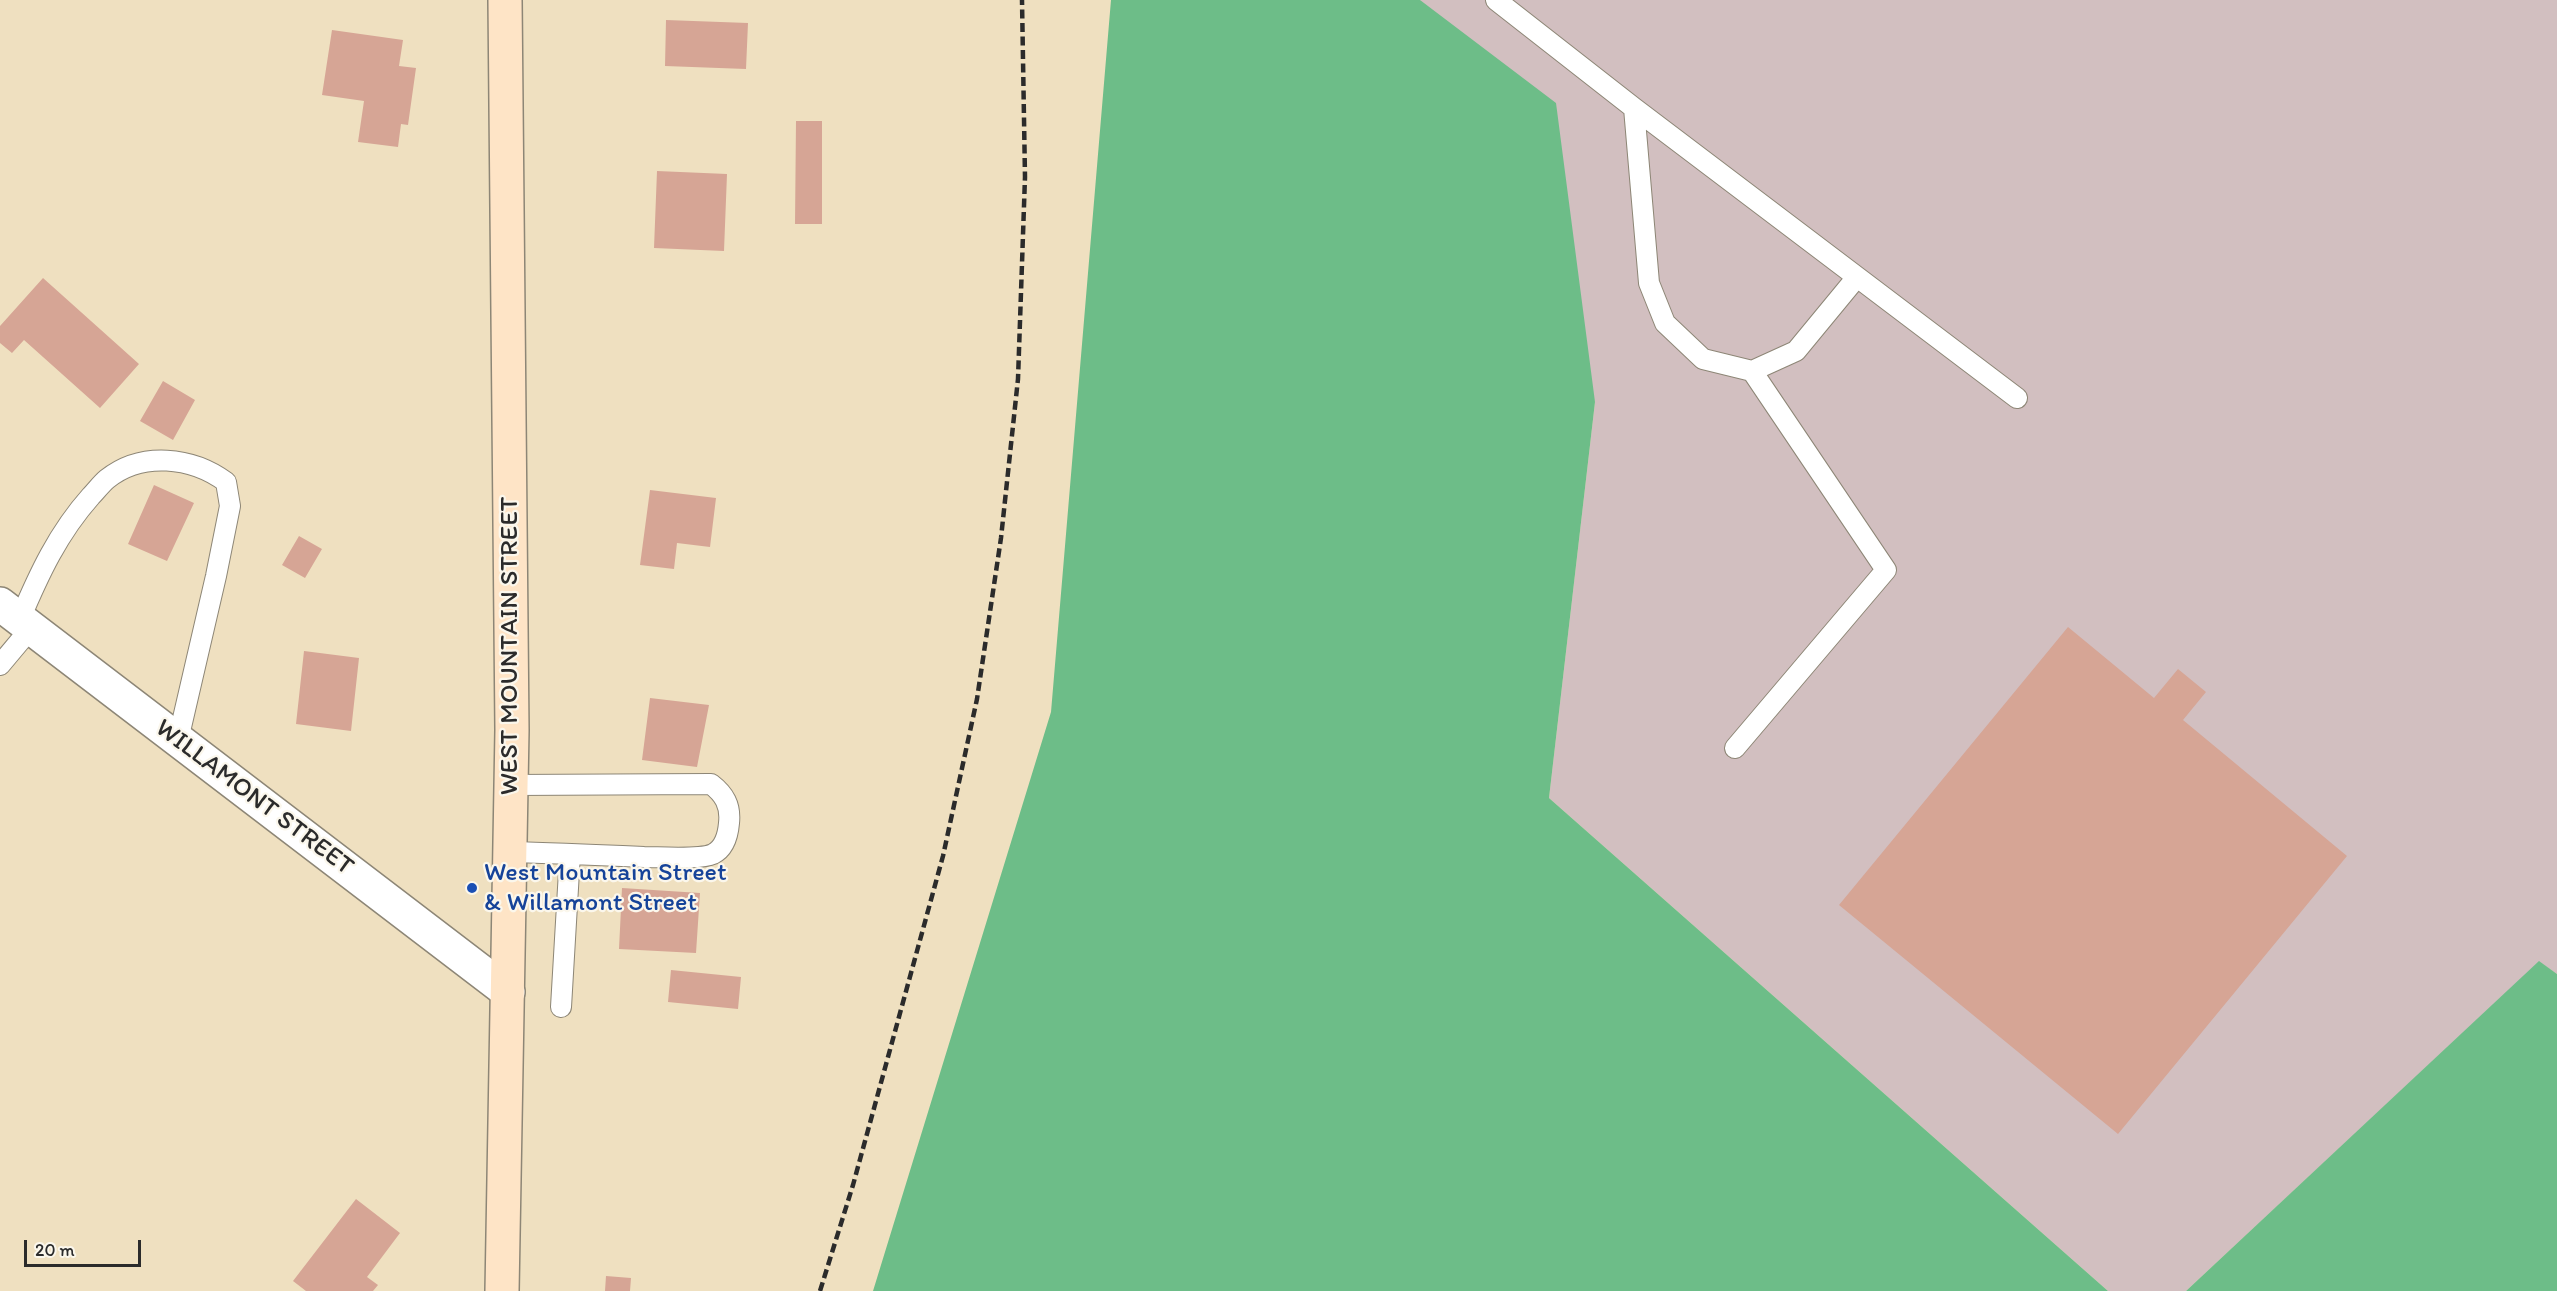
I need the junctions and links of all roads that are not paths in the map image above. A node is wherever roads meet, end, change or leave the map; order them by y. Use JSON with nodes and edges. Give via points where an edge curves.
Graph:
{"nodes":[{"id":1,"x":505,"y":0,"type":"edge"},
{"id":2,"x":1496,"y":0,"type":"edge"},
{"id":3,"x":1634,"y":108,"type":"junction"},
{"id":4,"x":1857,"y":277,"type":"junction"},
{"id":5,"x":1752,"y":371,"type":"junction"},
{"id":6,"x":2017,"y":398,"type":"dead end"},
{"id":7,"x":17,"y":617,"type":"edge"},
{"id":8,"x":0,"y":665,"type":"edge"},
{"id":9,"x":178,"y":740,"type":"junction"},
{"id":10,"x":1735,"y":748,"type":"dead end"},
{"id":11,"x":511,"y":785,"type":"junction"},
{"id":12,"x":510,"y":852,"type":"junction"},
{"id":13,"x":570,"y":854,"type":"junction"},
{"id":14,"x":508,"y":992,"type":"junction"},
{"id":15,"x":561,"y":1007,"type":"dead end"},
{"id":16,"x":502,"y":1291,"type":"edge"}],
"edges":[{"from":1,"to":11,"type":"main road","name":"WEST MOUNTAIN STREET"},
{"from":2,"to":3,"type":"lane"},
{"from":3,"to":4,"type":"lane"},
{"from":3,"to":5,"type":"lane","via":[[1649,283],[1665,323],[1703,358]]},
{"from":4,"to":5,"type":"lane","via":[[1796,351]]},
{"from":4,"to":6,"type":"lane"},
{"from":5,"to":10,"type":"lane","via":[[1886,570]]},
{"from":7,"to":8,"type":"lane"},
{"from":7,"to":9,"type":"street","name":"WILLAMONT STREET"},
{"from":7,"to":9,"type":"lane","via":[[55,543],[107,479],[132,465],[161,459],[191,463],[226,482],[230,506]]},
{"from":9,"to":14,"type":"street","name":"WILLAMONT STREET"},
{"from":11,"to":12,"type":"main road","name":"WEST MOUNTAIN STREET"},
{"from":11,"to":13,"type":"lane","via":[[711,784],[728,803],[728,833],[723,846],[712,855],[678,858]]},
{"from":12,"to":13,"type":"lane"},
{"from":12,"to":14,"type":"main road","name":"WEST MOUNTAIN STREET"},
{"from":13,"to":15,"type":"lane"},
{"from":14,"to":16,"type":"main road","name":"WEST MOUNTAIN STREET"}]}
